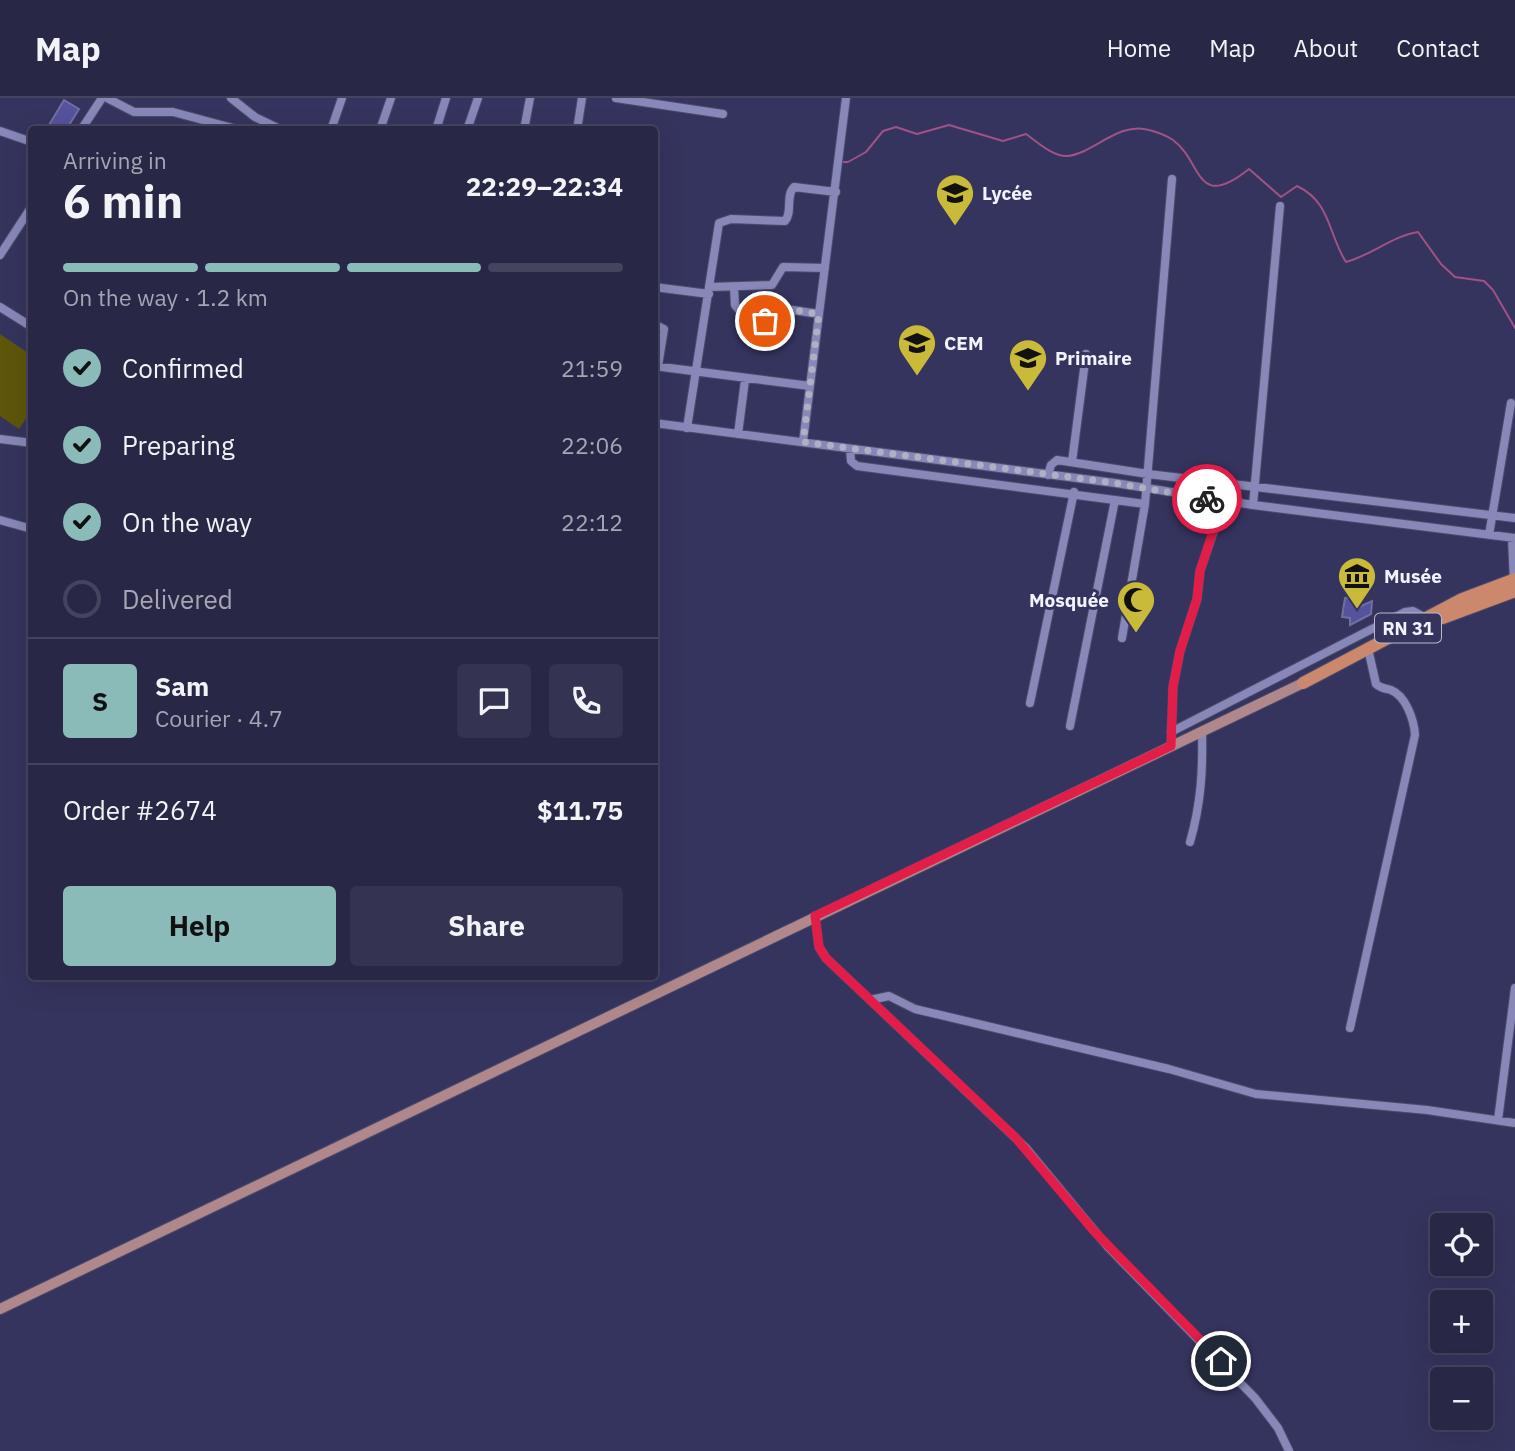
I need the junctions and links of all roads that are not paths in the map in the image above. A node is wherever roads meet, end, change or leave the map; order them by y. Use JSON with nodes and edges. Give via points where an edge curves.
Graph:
{"nodes":[{"id":1,"x":104,"y":98,"type":"edge"},
{"id":2,"x":231,"y":98,"type":"edge"},
{"id":3,"x":342,"y":98,"type":"edge"},
{"id":4,"x":391,"y":98,"type":"edge"},
{"id":5,"x":446,"y":98,"type":"edge"},
{"id":6,"x":478,"y":98,"type":"edge"},
{"id":7,"x":530,"y":98,"type":"edge"},
{"id":8,"x":582,"y":98,"type":"edge"},
{"id":9,"x":622,"y":98,"type":"edge"},
{"id":10,"x":846,"y":98,"type":"edge"},
{"id":11,"x":677,"y":103,"type":"edge"},
{"id":12,"x":723,"y":114,"type":"dead end"},
{"id":13,"x":84,"y":126,"type":"edge"},
{"id":14,"x":225,"y":126,"type":"edge"},
{"id":15,"x":274,"y":126,"type":"edge"},
{"id":16,"x":332,"y":126,"type":"edge"},
{"id":17,"x":381,"y":126,"type":"edge"},
{"id":18,"x":437,"y":126,"type":"edge"},
{"id":19,"x":468,"y":126,"type":"edge"},
{"id":20,"x":525,"y":126,"type":"edge"},
{"id":21,"x":578,"y":126,"type":"edge"},
{"id":22,"x":0,"y":131,"type":"edge"},
{"id":23,"x":28,"y":141,"type":"edge"},
{"id":24,"x":1172,"y":179,"type":"dead end"},
{"id":25,"x":836,"y":192,"type":"junction"},
{"id":26,"x":1280,"y":206,"type":"dead end"},
{"id":27,"x":28,"y":211,"type":"edge"},
{"id":28,"x":4,"y":242,"type":"edge"},
{"id":29,"x":0,"y":255,"type":"edge"},
{"id":30,"x":825,"y":268,"type":"junction"},
{"id":31,"x":658,"y":287,"type":"edge"},
{"id":32,"x":734,"y":287,"type":"junction"},
{"id":33,"x":709,"y":290,"type":"junction"},
{"id":34,"x":0,"y":307,"type":"edge"},
{"id":35,"x":819,"y":314,"type":"junction"},
{"id":36,"x":28,"y":324,"type":"edge"},
{"id":37,"x":658,"y":326,"type":"edge"},
{"id":38,"x":1086,"y":354,"type":"dead end"},
{"id":39,"x":658,"y":357,"type":"edge"},
{"id":40,"x":658,"y":366,"type":"edge"},
{"id":41,"x":698,"y":371,"type":"junction"},
{"id":42,"x":745,"y":380,"type":"junction"},
{"id":43,"x":810,"y":386,"type":"junction"},
{"id":44,"x":1511,"y":403,"type":"dead end"},
{"id":45,"x":658,"y":424,"type":"edge"},
{"id":46,"x":687,"y":428,"type":"junction"},
{"id":47,"x":738,"y":433,"type":"junction"},
{"id":48,"x":0,"y":439,"type":"edge"},
{"id":49,"x":28,"y":442,"type":"edge"},
{"id":50,"x":803,"y":442,"type":"junction"},
{"id":51,"x":850,"y":449,"type":"junction"},
{"id":52,"x":1072,"y":461,"type":"junction"},
{"id":53,"x":1048,"y":474,"type":"junction"},
{"id":54,"x":1149,"y":474,"type":"junction"},
{"id":55,"x":1256,"y":487,"type":"junction"},
{"id":56,"x":1147,"y":488,"type":"junction"},
{"id":57,"x":1074,"y":492,"type":"junction"},
{"id":58,"x":1115,"y":500,"type":"junction"},
{"id":59,"x":1223,"y":501,"type":"junction"},
{"id":60,"x":1145,"y":504,"type":"junction"},
{"id":61,"x":1252,"y":505,"type":"junction"},
{"id":62,"x":1493,"y":515,"type":"junction"},
{"id":63,"x":1515,"y":518,"type":"edge"},
{"id":64,"x":0,"y":520,"type":"edge"},
{"id":65,"x":28,"y":528,"type":"edge"},
{"id":66,"x":1489,"y":535,"type":"junction"},
{"id":67,"x":1513,"y":538,"type":"edge"},
{"id":68,"x":1515,"y":585,"type":"edge"},
{"id":69,"x":1426,"y":618,"type":"junction"},
{"id":70,"x":1122,"y":638,"type":"dead end"},
{"id":71,"x":1369,"y":653,"type":"junction"},
{"id":72,"x":1303,"y":683,"type":"junction"},
{"id":73,"x":1030,"y":703,"type":"dead end"},
{"id":74,"x":1070,"y":726,"type":"dead end"},
{"id":75,"x":1202,"y":731,"type":"junction"},
{"id":76,"x":1171,"y":732,"type":"junction"},
{"id":77,"x":1171,"y":746,"type":"junction"},
{"id":78,"x":1190,"y":842,"type":"dead end"},
{"id":79,"x":815,"y":916,"type":"junction"},
{"id":80,"x":1515,"y":988,"type":"edge"},
{"id":81,"x":870,"y":1000,"type":"junction"},
{"id":82,"x":1350,"y":1028,"type":"dead end"},
{"id":83,"x":1498,"y":1121,"type":"junction"},
{"id":84,"x":1515,"y":1123,"type":"edge"},
{"id":85,"x":0,"y":1309,"type":"edge"},
{"id":86,"x":1289,"y":1451,"type":"edge"}],
"edges":[{"from":1,"to":13,"type":"street"},
{"from":1,"to":14,"type":"street","via":[[134,112],[173,112]]},
{"from":2,"to":15,"type":"street"},
{"from":3,"to":16,"type":"street"},
{"from":4,"to":17,"type":"street"},
{"from":5,"to":18,"type":"street"},
{"from":6,"to":19,"type":"street"},
{"from":7,"to":20,"type":"street"},
{"from":8,"to":21,"type":"street"},
{"from":9,"to":11,"type":"street"},
{"from":10,"to":25,"type":"street"},
{"from":11,"to":12,"type":"street"},
{"from":22,"to":23,"type":"street"},
{"from":24,"to":54,"type":"street"},
{"from":25,"to":30,"type":"street"},
{"from":25,"to":33,"type":"street","via":[[792,188],[785,222],[721,221]]},
{"from":26,"to":55,"type":"street"},
{"from":27,"to":28,"type":"street"},
{"from":28,"to":29,"type":"street"},
{"from":30,"to":32,"type":"street","via":[[785,267],[772,285]]},
{"from":30,"to":35,"type":"street"},
{"from":31,"to":33,"type":"street"},
{"from":32,"to":33,"type":"street"},
{"from":32,"to":35,"type":"street","via":[[735,305],[746,319],[770,320],[786,309]]},
{"from":33,"to":41,"type":"street"},
{"from":34,"to":36,"type":"street"},
{"from":35,"to":43,"type":"street"},
{"from":37,"to":39,"type":"street","via":[[664,329]]},
{"from":38,"to":52,"type":"street"},
{"from":40,"to":41,"type":"street"},
{"from":41,"to":42,"type":"street"},
{"from":41,"to":46,"type":"street"},
{"from":42,"to":43,"type":"street"},
{"from":42,"to":47,"type":"street"},
{"from":43,"to":50,"type":"street"},
{"from":44,"to":62,"type":"street"},
{"from":45,"to":46,"type":"street"},
{"from":46,"to":47,"type":"street"},
{"from":47,"to":50,"type":"street"},
{"from":48,"to":49,"type":"street"},
{"from":50,"to":51,"type":"street"},
{"from":51,"to":53,"type":"street"},
{"from":51,"to":57,"type":"street","via":[[851,461],[857,466]]},
{"from":52,"to":53,"type":"street","via":[[1058,460]]},
{"from":52,"to":54,"type":"street"},
{"from":53,"to":56,"type":"street"},
{"from":54,"to":55,"type":"street"},
{"from":54,"to":56,"type":"street"},
{"from":55,"to":61,"type":"street"},
{"from":55,"to":62,"type":"street"},
{"from":56,"to":59,"type":"street"},
{"from":56,"to":60,"type":"street"},
{"from":57,"to":58,"type":"street"},
{"from":57,"to":73,"type":"street"},
{"from":58,"to":60,"type":"street"},
{"from":58,"to":74,"type":"street"},
{"from":59,"to":61,"type":"street"},
{"from":59,"to":76,"type":"street","via":[[1180,651]]},
{"from":60,"to":70,"type":"street"},
{"from":61,"to":66,"type":"street"},
{"from":62,"to":63,"type":"street"},
{"from":62,"to":66,"type":"street"},
{"from":64,"to":65,"type":"street"},
{"from":66,"to":67,"type":"street"},
{"from":67,"to":68,"type":"street"},
{"from":68,"to":69,"type":"highway","number":"RN 31","via":[[1462,599]]},
{"from":68,"to":71,"type":"highway","number":"RN 31"},
{"from":69,"to":72,"type":"highway","number":"RN 31"},
{"from":69,"to":76,"type":"street","via":[[1409,611],[1397,615]]},
{"from":71,"to":72,"type":"highway","number":"RN 31"},
{"from":71,"to":82,"type":"street","via":[[1376,684],[1393,691],[1404,703],[1415,735]]},
{"from":72,"to":75,"type":"main road","number":"RN 31"},
{"from":75,"to":77,"type":"main road","number":"RN 31"},
{"from":75,"to":78,"type":"street","via":[[1203,784]]},
{"from":76,"to":77,"type":"street"},
{"from":77,"to":79,"type":"main road","number":"RN 31"},
{"from":79,"to":81,"type":"street","via":[[821,952]]},
{"from":79,"to":85,"type":"main road","number":"RN 31"},
{"from":80,"to":83,"type":"street"},
{"from":81,"to":83,"type":"street","via":[[893,997],[915,1009],[1256,1094]]},
{"from":81,"to":86,"type":"street","via":[[1026,1148],[1093,1230],[1255,1398]]},
{"from":83,"to":84,"type":"street"}]}
